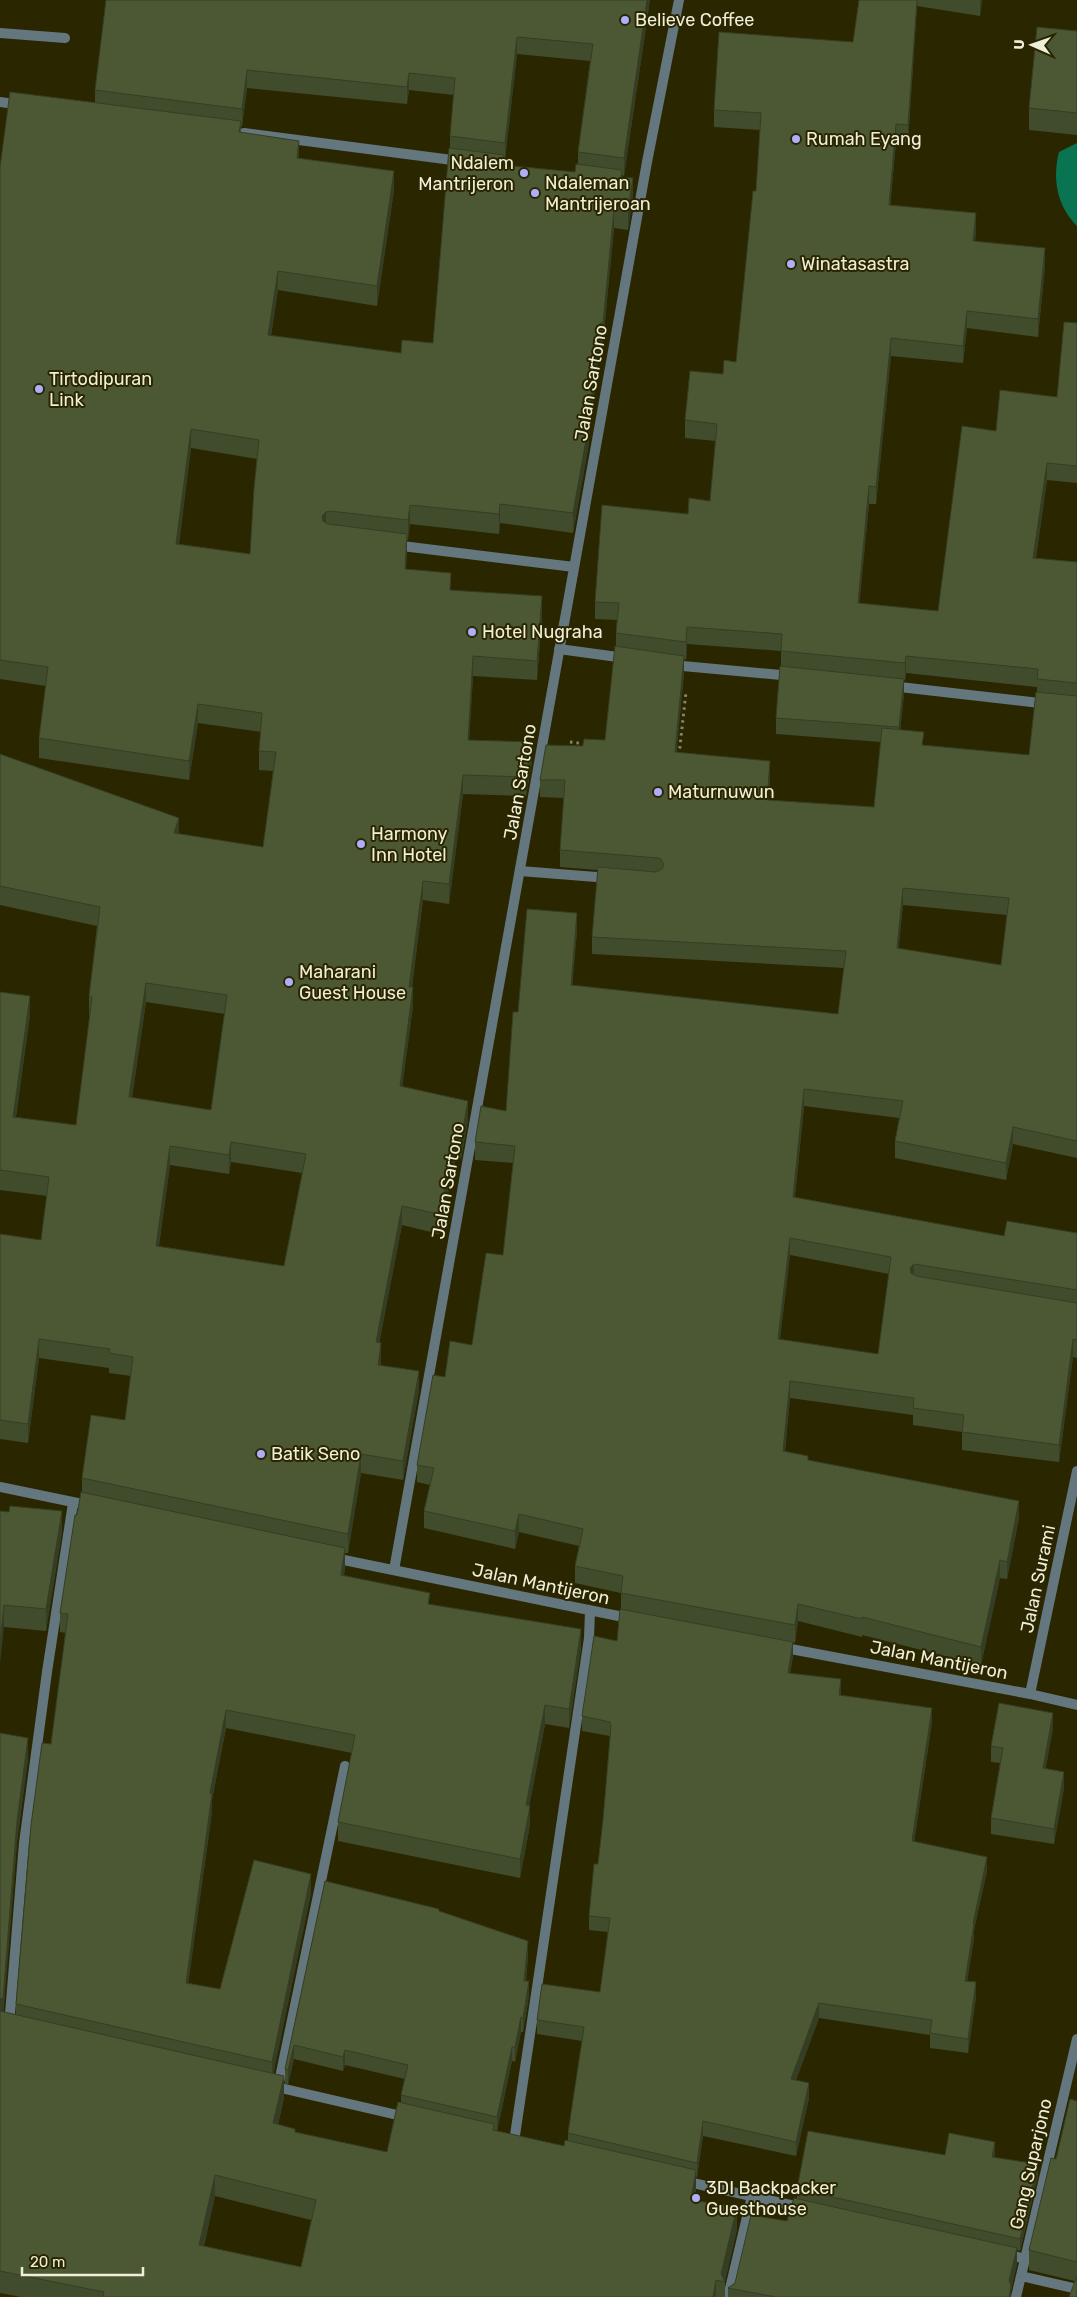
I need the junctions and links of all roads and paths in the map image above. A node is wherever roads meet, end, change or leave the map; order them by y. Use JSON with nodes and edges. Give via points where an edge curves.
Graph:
{"nodes":[{"id":1,"x":679,"y":0,"type":"edge"},
{"id":2,"x":0,"y":34,"type":"edge"},
{"id":3,"x":65,"y":38,"type":"dead end"},
{"id":4,"x":0,"y":102,"type":"edge"},
{"id":5,"x":29,"y":106,"type":"edge"},
{"id":6,"x":231,"y":131,"type":"edge"},
{"id":7,"x":475,"y":163,"type":"edge"},
{"id":8,"x":386,"y":544,"type":"edge"},
{"id":9,"x":574,"y":567,"type":"junction"},
{"id":10,"x":559,"y":649,"type":"junction"},
{"id":11,"x":633,"y":659,"type":"edge"},
{"id":12,"x":661,"y":663,"type":"edge"},
{"id":13,"x":807,"y":677,"type":"edge"},
{"id":14,"x":876,"y":684,"type":"edge"},
{"id":15,"x":686,"y":686,"type":"dead end"},
{"id":16,"x":1058,"y":705,"type":"edge"},
{"id":17,"x":544,"y":738,"type":"junction"},
{"id":18,"x":592,"y":745,"type":"edge"},
{"id":19,"x":669,"y":756,"type":"edge"},
{"id":20,"x":520,"y":872,"type":"junction"},
{"id":21,"x":618,"y":879,"type":"edge"},
{"id":22,"x":1077,"y":1471,"type":"edge"},
{"id":23,"x":0,"y":1487,"type":"edge"},
{"id":24,"x":73,"y":1502,"type":"junction"},
{"id":25,"x":102,"y":1509,"type":"edge"},
{"id":26,"x":326,"y":1556,"type":"edge"},
{"id":27,"x":394,"y":1570,"type":"junction"},
{"id":28,"x":590,"y":1611,"type":"junction"},
{"id":29,"x":639,"y":1620,"type":"edge"},
{"id":30,"x":766,"y":1644,"type":"edge"},
{"id":31,"x":1030,"y":1694,"type":"junction"},
{"id":32,"x":1077,"y":1706,"type":"edge"},
{"id":33,"x":345,"y":1766,"type":"dead end"},
{"id":34,"x":9,"y":2027,"type":"edge"},
{"id":35,"x":1077,"y":2038,"type":"edge"},
{"id":36,"x":258,"y":2083,"type":"edge"},
{"id":37,"x":277,"y":2088,"type":"junction"},
{"id":38,"x":419,"y":2120,"type":"edge"},
{"id":39,"x":514,"y":2142,"type":"edge"},
{"id":40,"x":669,"y":2178,"type":"edge"},
{"id":41,"x":752,"y":2196,"type":"junction"},
{"id":42,"x":818,"y":2211,"type":"edge"},
{"id":43,"x":998,"y":2252,"type":"edge"},
{"id":44,"x":1026,"y":2259,"type":"junction"},
{"id":45,"x":1021,"y":2276,"type":"junction"},
{"id":46,"x":1077,"y":2289,"type":"edge"},
{"id":47,"x":728,"y":2297,"type":"edge"},
{"id":48,"x":1016,"y":2297,"type":"edge"}],
"edges":[{"from":1,"to":9,"type":"street","name":"Jalan Sartono","via":[[638,184]]},
{"from":2,"to":3,"type":"street"},
{"from":4,"to":5,"type":"street"},
{"from":6,"to":7,"type":"street"},
{"from":8,"to":9,"type":"street"},
{"from":9,"to":10,"type":"street","name":"Jalan Sartono"},
{"from":10,"to":11,"type":"street"},
{"from":10,"to":17,"type":"street","name":"Jalan Sartono"},
{"from":12,"to":13,"type":"street"},
{"from":14,"to":16,"type":"street"},
{"from":15,"to":19,"type":"path","via":[[679,758]]},
{"from":17,"to":18,"type":"path"},
{"from":17,"to":20,"type":"street","name":"Jalan Sartono"},
{"from":20,"to":21,"type":"street"},
{"from":20,"to":27,"type":"street","name":"Jalan Sartono"},
{"from":22,"to":31,"type":"street","name":"Jalan Surami"},
{"from":23,"to":24,"type":"street"},
{"from":24,"to":25,"type":"street"},
{"from":24,"to":34,"type":"street","via":[[24,1843]]},
{"from":26,"to":27,"type":"street","name":"Jalan Mantijeron"},
{"from":27,"to":28,"type":"street","name":"Jalan Mantijeron"},
{"from":28,"to":29,"type":"street","name":"Jalan Mantijeron"},
{"from":28,"to":39,"type":"street","via":[[589,1638]]},
{"from":30,"to":31,"type":"street","name":"Jalan Mantijeron"},
{"from":31,"to":32,"type":"street","name":"Jalan Mantijeron"},
{"from":33,"to":37,"type":"street"},
{"from":35,"to":44,"type":"street","name":"Gang Suparjono"},
{"from":36,"to":37,"type":"street"},
{"from":37,"to":38,"type":"street"},
{"from":40,"to":41,"type":"street"},
{"from":41,"to":42,"type":"street"},
{"from":41,"to":47,"type":"street"},
{"from":43,"to":44,"type":"street"},
{"from":44,"to":45,"type":"street","name":"Gang Suparjono"},
{"from":45,"to":46,"type":"street"},
{"from":45,"to":48,"type":"street","name":"Gang Suparjono"}]}
